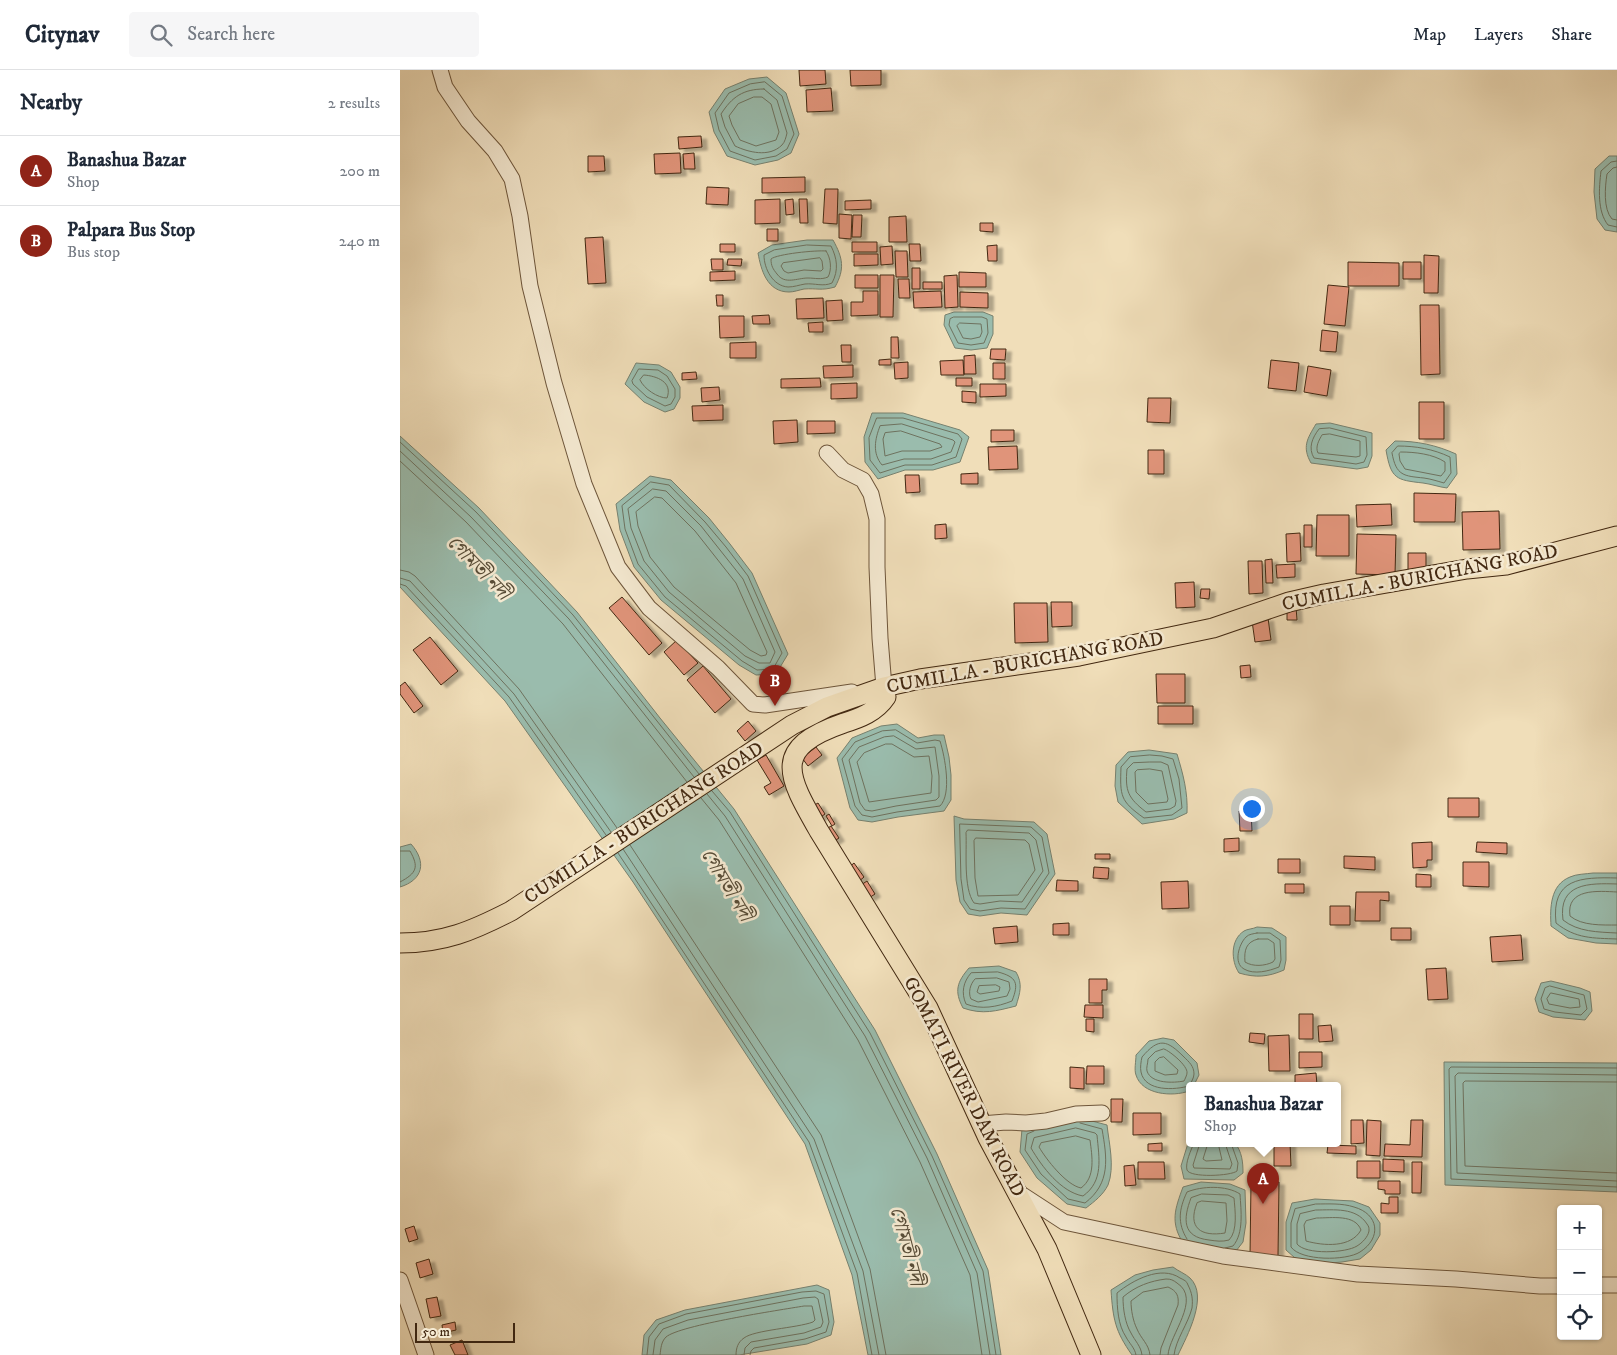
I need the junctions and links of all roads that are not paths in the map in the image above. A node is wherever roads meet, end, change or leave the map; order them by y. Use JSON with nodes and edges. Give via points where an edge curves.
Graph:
{"nodes":[{"id":1,"x":440,"y":70,"type":"edge"},
{"id":2,"x":827,"y":453,"type":"dead end"},
{"id":3,"x":1617,"y":536,"type":"edge"},
{"id":4,"x":884,"y":688,"type":"junction"},
{"id":5,"x":400,"y":943,"type":"edge"},
{"id":6,"x":1102,"y":1113,"type":"dead end"},
{"id":7,"x":981,"y":1124,"type":"junction"},
{"id":8,"x":1018,"y":1192,"type":"junction"},
{"id":9,"x":400,"y":1280,"type":"edge"},
{"id":10,"x":1602,"y":1285,"type":"edge"},
{"id":11,"x":1617,"y":1285,"type":"edge"},
{"id":12,"x":1557,"y":1286,"type":"edge"},
{"id":13,"x":426,"y":1355,"type":"edge"},
{"id":14,"x":1091,"y":1355,"type":"edge"}],
"edges":[{"from":1,"to":4,"type":"street","via":[[445,87],[468,121],[495,151],[512,179],[530,286],[554,383],[584,484],[618,567],[649,608],[718,668],[753,704]]},
{"from":2,"to":4,"type":"street","via":[[843,470],[863,480],[871,494],[877,519]]},
{"from":3,"to":4,"type":"main road","name":"CUMILLA - BURICHANG ROAD","via":[[1506,565],[1288,602],[1213,628],[1098,652]]},
{"from":4,"to":5,"type":"main road","name":"CUMILLA - BURICHANG ROAD","via":[[805,717],[511,911],[478,928],[448,938]]},
{"from":4,"to":7,"type":"main road","name":"GOMATI RIVER DAM ROAD","via":[[886,698],[869,713],[816,734],[798,747],[791,763],[793,775],[802,802],[928,1008]]},
{"from":6,"to":7,"type":"street","via":[[1026,1123]]},
{"from":7,"to":8,"type":"main road","name":"GOMATI RIVER DAM ROAD"},
{"from":8,"to":12,"type":"street","via":[[1064,1222],[1223,1256],[1358,1274]]},
{"from":8,"to":14,"type":"main road","name":"GOMATI RIVER DAM ROAD","via":[[1047,1249]]},
{"from":9,"to":13,"type":"street"},
{"from":10,"to":11,"type":"street"}]}
